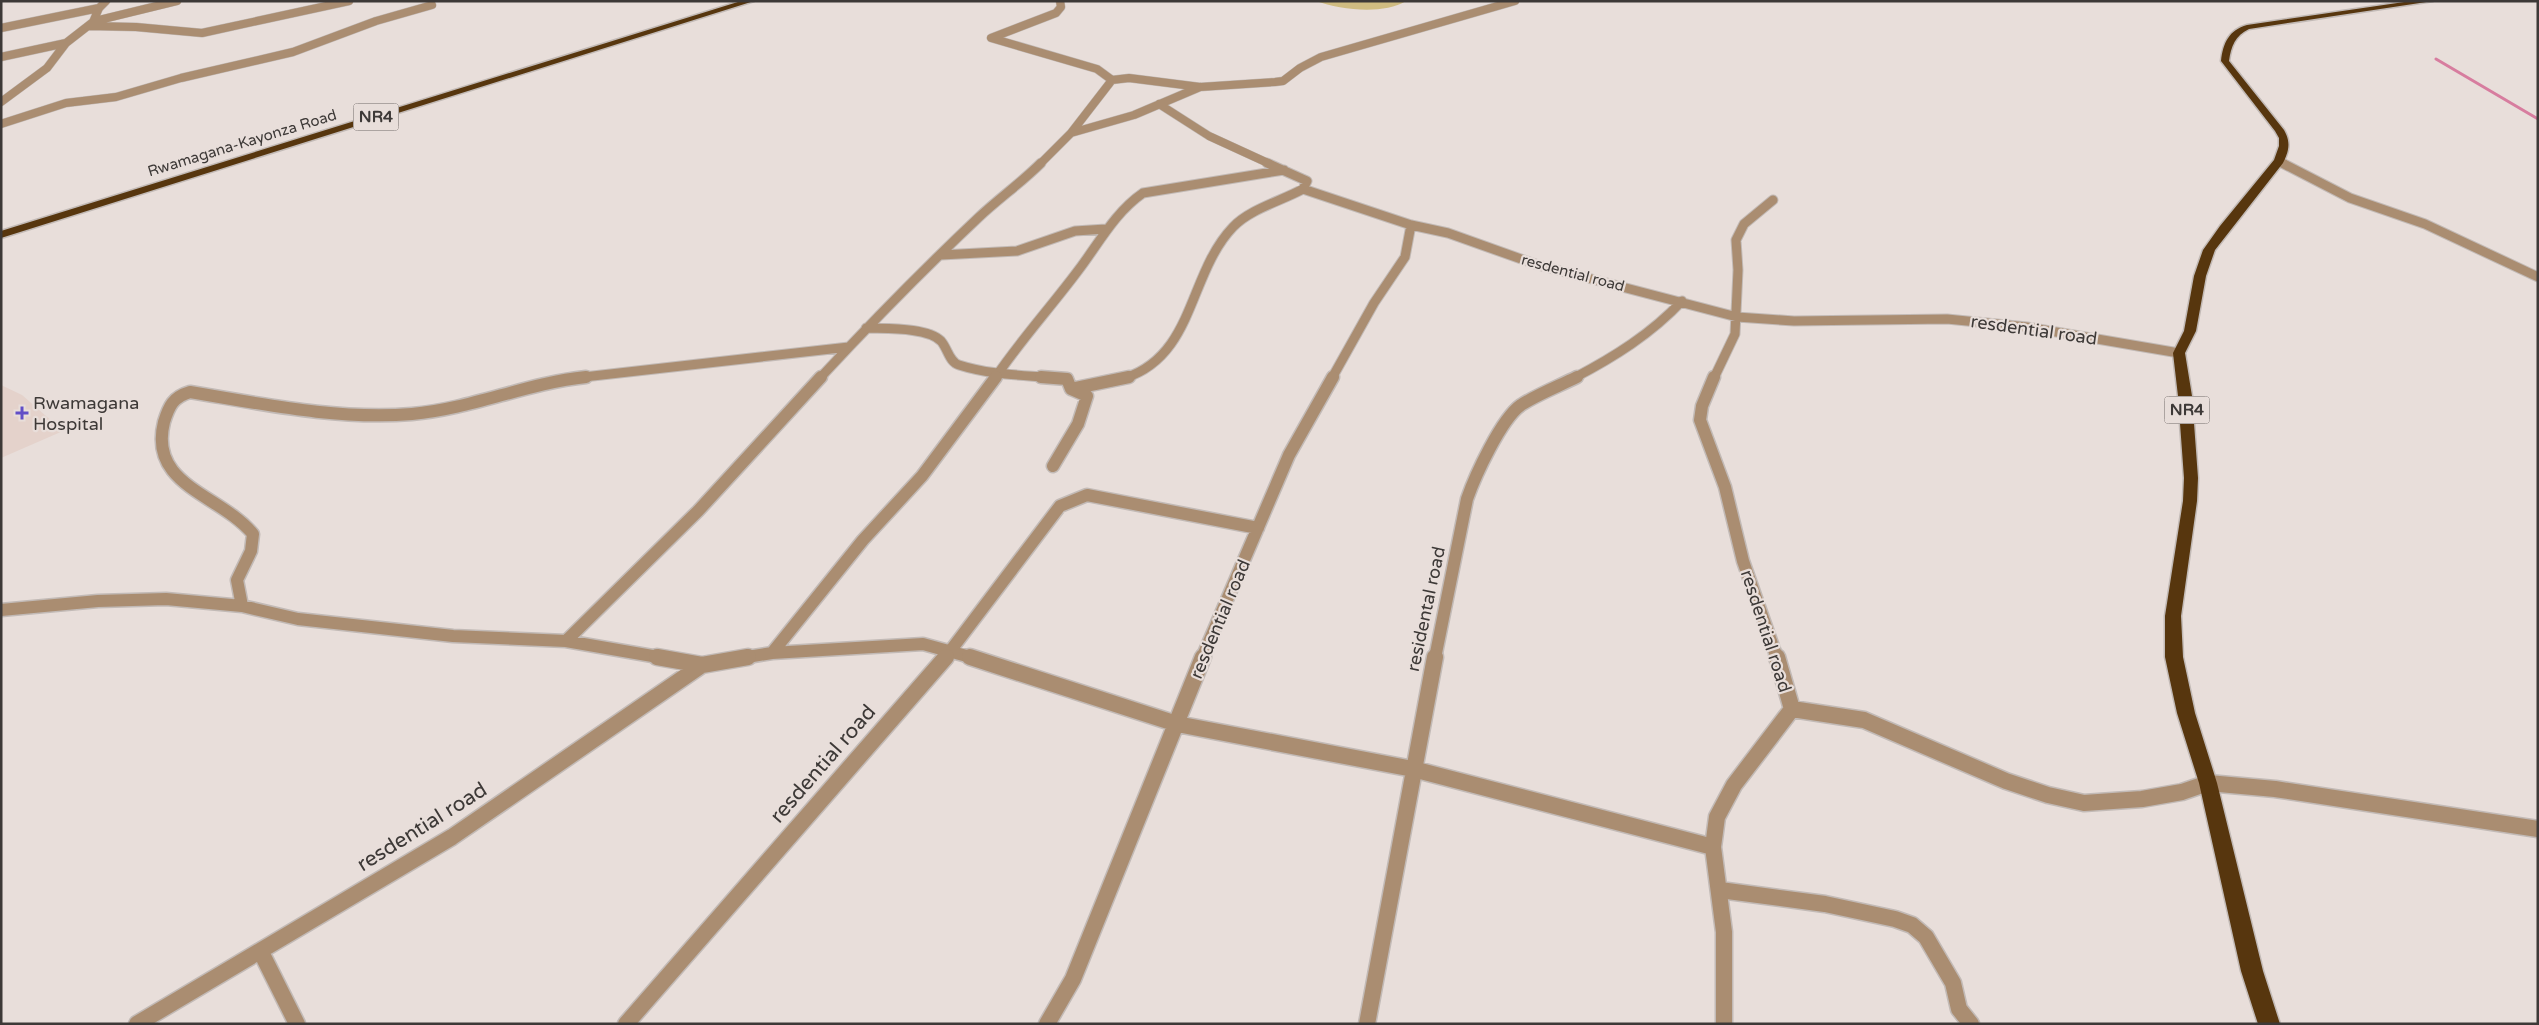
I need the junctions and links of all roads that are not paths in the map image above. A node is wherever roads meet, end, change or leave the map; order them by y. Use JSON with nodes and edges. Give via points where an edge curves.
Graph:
{"nodes":[{"id":1,"x":106,"y":1,"type":"edge"},
{"id":2,"x":177,"y":1,"type":"edge"},
{"id":3,"x":349,"y":1,"type":"edge"},
{"id":4,"x":422,"y":1,"type":"edge"},
{"id":5,"x":750,"y":1,"type":"edge"},
{"id":6,"x":1060,"y":1,"type":"edge"},
{"id":7,"x":1515,"y":1,"type":"edge"},
{"id":8,"x":2428,"y":1,"type":"edge"},
{"id":9,"x":99,"y":8,"type":"junction"},
{"id":10,"x":91,"y":24,"type":"junction"},
{"id":11,"x":1,"y":28,"type":"edge"},
{"id":12,"x":66,"y":43,"type":"junction"},
{"id":13,"x":1,"y":57,"type":"edge"},
{"id":14,"x":1112,"y":80,"type":"junction"},
{"id":15,"x":1200,"y":87,"type":"junction"},
{"id":16,"x":22,"y":88,"type":"junction"},
{"id":17,"x":1,"y":92,"type":"edge"},
{"id":18,"x":1,"y":102,"type":"edge"},
{"id":19,"x":1159,"y":104,"type":"junction"},
{"id":20,"x":1,"y":124,"type":"edge"},
{"id":21,"x":1071,"y":133,"type":"junction"},
{"id":22,"x":2279,"y":161,"type":"junction"},
{"id":23,"x":1284,"y":170,"type":"junction"},
{"id":24,"x":1303,"y":189,"type":"junction"},
{"id":25,"x":1773,"y":200,"type":"dead end"},
{"id":26,"x":1411,"y":224,"type":"junction"},
{"id":27,"x":1106,"y":229,"type":"junction"},
{"id":28,"x":1,"y":235,"type":"edge"},
{"id":29,"x":941,"y":255,"type":"junction"},
{"id":30,"x":2538,"y":277,"type":"edge"},
{"id":31,"x":1682,"y":301,"type":"junction"},
{"id":32,"x":1737,"y":317,"type":"junction"},
{"id":33,"x":866,"y":328,"type":"junction"},
{"id":34,"x":850,"y":347,"type":"junction"},
{"id":35,"x":2179,"y":353,"type":"junction"},
{"id":36,"x":999,"y":373,"type":"junction"},
{"id":37,"x":1071,"y":389,"type":"junction"},
{"id":38,"x":1052,"y":466,"type":"dead end"},
{"id":39,"x":1258,"y":528,"type":"junction"},
{"id":40,"x":242,"y":606,"type":"junction"},
{"id":41,"x":1,"y":610,"type":"edge"},
{"id":42,"x":566,"y":641,"type":"junction"},
{"id":43,"x":951,"y":651,"type":"junction"},
{"id":44,"x":772,"y":653,"type":"junction"},
{"id":45,"x":702,"y":665,"type":"junction"},
{"id":46,"x":1792,"y":709,"type":"junction"},
{"id":47,"x":1177,"y":724,"type":"junction"},
{"id":48,"x":1413,"y":769,"type":"junction"},
{"id":49,"x":2208,"y":783,"type":"junction"},
{"id":50,"x":2538,"y":829,"type":"edge"},
{"id":51,"x":1713,"y":848,"type":"junction"},
{"id":52,"x":1720,"y":890,"type":"junction"},
{"id":53,"x":262,"y":952,"type":"junction"},
{"id":54,"x":137,"y":1024,"type":"edge"},
{"id":55,"x":297,"y":1024,"type":"edge"},
{"id":56,"x":626,"y":1024,"type":"edge"},
{"id":57,"x":1047,"y":1024,"type":"edge"},
{"id":58,"x":1367,"y":1024,"type":"edge"},
{"id":59,"x":1724,"y":1024,"type":"edge"},
{"id":60,"x":1971,"y":1024,"type":"edge"},
{"id":61,"x":2269,"y":1024,"type":"edge"}],
"edges":[{"from":1,"to":9,"type":"street"},
{"from":2,"to":10,"type":"street"},
{"from":3,"to":10,"type":"street","via":[[202,33]]},
{"from":4,"to":20,"type":"street","via":[[432,5],[376,21],[304,48],[116,96],[57,105]]},
{"from":5,"to":28,"type":"highway","name":"Rwamagana-Kayonza Road","number":"NR4"},
{"from":6,"to":14,"type":"street","via":[[1061,7],[1056,13],[991,38],[1097,69]]},
{"from":7,"to":15,"type":"street","via":[[1322,58],[1300,68],[1283,81]]},
{"from":8,"to":22,"type":"highway","via":[[2247,27],[2231,37],[2225,61],[2284,138]]},
{"from":9,"to":10,"type":"street"},
{"from":9,"to":11,"type":"street"},
{"from":10,"to":12,"type":"street"},
{"from":12,"to":13,"type":"street"},
{"from":12,"to":16,"type":"street","via":[[47,68]]},
{"from":14,"to":15,"type":"street","via":[[1129,78]]},
{"from":14,"to":21,"type":"street"},
{"from":15,"to":19,"type":"street"},
{"from":16,"to":17,"type":"street"},
{"from":16,"to":18,"type":"street"},
{"from":19,"to":21,"type":"street","via":[[1134,115]]},
{"from":19,"to":23,"type":"street","via":[[1209,136]]},
{"from":21,"to":29,"type":"street"},
{"from":22,"to":30,"type":"street","via":[[2350,198],[2425,224]]},
{"from":22,"to":35,"type":"highway","via":[[2209,250],[2200,276],[2190,331]]},
{"from":23,"to":24,"type":"street","via":[[1307,181]]},
{"from":23,"to":27,"type":"street","via":[[1143,194],[1134,198]]},
{"from":24,"to":26,"type":"street","name":"resdential road"},
{"from":24,"to":37,"type":"street","via":[[1246,218],[1230,231],[1214,255],[1194,304],[1162,357],[1139,373]]},
{"from":25,"to":32,"type":"street","name":"resdential road","via":[[1744,224],[1736,240]]},
{"from":26,"to":31,"type":"street","name":"resdential road","via":[[1448,233],[1538,265]]},
{"from":26,"to":39,"type":"street","name":"resdential road","via":[[1405,257],[1374,303],[1289,455]]},
{"from":27,"to":29,"type":"street","via":[[1075,231],[1017,251]]},
{"from":27,"to":36,"type":"street","via":[[1081,267]]},
{"from":29,"to":33,"type":"street"},
{"from":31,"to":32,"type":"street","name":"resdential road"},
{"from":31,"to":48,"type":"street","name":"residental road","via":[[1669,318],[1644,336],[1520,406],[1487,453],[1475,474],[1468,499]]},
{"from":32,"to":35,"type":"street","name":"resdential road","via":[[1794,321],[1947,319],[1987,322]]},
{"from":32,"to":46,"type":"street","name":"resdential road","via":[[1735,334],[1702,406],[1700,420],[1725,487],[1743,561]]},
{"from":33,"to":34,"type":"street"},
{"from":33,"to":36,"type":"street","via":[[935,336],[944,344],[952,362]]},
{"from":34,"to":40,"type":"street","via":[[574,378],[413,414],[362,416],[299,410],[190,392],[180,394],[168,406],[161,437],[165,462],[177,477],[237,517],[253,534],[251,551],[237,580]]},
{"from":34,"to":42,"type":"street","via":[[698,511]]},
{"from":35,"to":49,"type":"highway","number":"NR4","via":[[2191,478],[2173,616],[2174,657],[2186,713]]},
{"from":36,"to":37,"type":"street","via":[[1068,379]]},
{"from":36,"to":44,"type":"street","via":[[922,476],[863,540]]},
{"from":37,"to":38,"type":"street","via":[[1088,396],[1071,440]]},
{"from":39,"to":43,"type":"street","name":"resdential road","via":[[1087,495],[1064,503]]},
{"from":39,"to":47,"type":"street","name":"resdential road"},
{"from":40,"to":41,"type":"street","via":[[166,599],[98,601]]},
{"from":40,"to":42,"type":"street","via":[[298,620],[453,636]]},
{"from":42,"to":45,"type":"street"},
{"from":43,"to":44,"type":"street","via":[[923,644]]},
{"from":43,"to":47,"type":"street"},
{"from":43,"to":56,"type":"street","name":"resdential road"},
{"from":44,"to":45,"type":"street"},
{"from":45,"to":53,"type":"street","name":"resdential road","via":[[452,838]]},
{"from":46,"to":49,"type":"street","via":[[1864,720],[2006,781],[2084,803],[2142,799],[2182,792]]},
{"from":46,"to":51,"type":"street","name":"resdential road","via":[[1734,785],[1717,817]]},
{"from":47,"to":48,"type":"street"},
{"from":47,"to":57,"type":"street","name":"resdential road","via":[[1073,979]]},
{"from":48,"to":51,"type":"street"},
{"from":48,"to":58,"type":"street","name":"residental road"},
{"from":49,"to":50,"type":"street","via":[[2275,789]]},
{"from":49,"to":61,"type":"highway","number":"NR4","via":[[2252,971]]},
{"from":51,"to":52,"type":"street","name":"resdential road"},
{"from":52,"to":59,"type":"street","name":"resdential road","via":[[1724,932]]},
{"from":52,"to":60,"type":"street","via":[[1825,904],[1912,924],[1926,938],[1953,983],[1959,1009]]},
{"from":53,"to":54,"type":"street","name":"resdential road"},
{"from":53,"to":55,"type":"street"}]}
